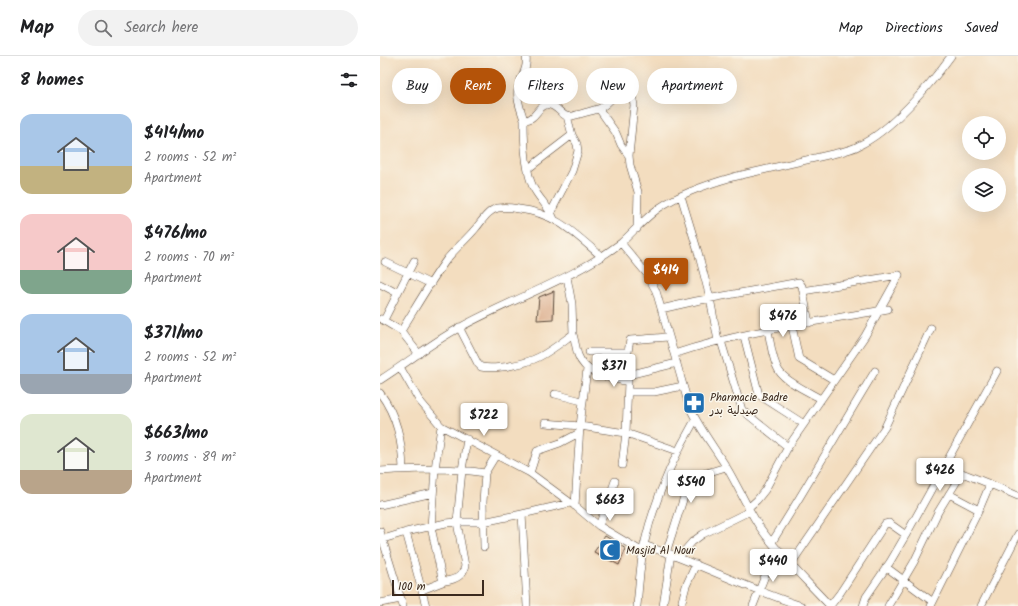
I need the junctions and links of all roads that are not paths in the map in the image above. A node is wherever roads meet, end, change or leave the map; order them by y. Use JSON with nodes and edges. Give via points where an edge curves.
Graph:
{"nodes":[{"id":1,"x":526,"y":56,"type":"edge"},
{"id":2,"x":951,"y":56,"type":"edge"},
{"id":3,"x":599,"y":109,"type":"junction"},
{"id":4,"x":567,"y":116,"type":"junction"},
{"id":5,"x":524,"y":120,"type":"junction"},
{"id":6,"x":572,"y":135,"type":"junction"},
{"id":7,"x":629,"y":156,"type":"junction"},
{"id":8,"x":529,"y":168,"type":"junction"},
{"id":9,"x":681,"y":196,"type":"junction"},
{"id":10,"x":552,"y":216,"type":"junction"},
{"id":11,"x":637,"y":229,"type":"junction"},
{"id":12,"x":620,"y":243,"type":"junction"},
{"id":13,"x":602,"y":257,"type":"junction"},
{"id":14,"x":414,"y":261,"type":"dead end"},
{"id":15,"x":385,"y":262,"type":"dead end"},
{"id":16,"x":408,"y":272,"type":"junction"},
{"id":17,"x":567,"y":277,"type":"junction"},
{"id":18,"x":380,"y":284,"type":"edge"},
{"id":19,"x":431,"y":284,"type":"junction"},
{"id":20,"x":803,"y":291,"type":"junction"},
{"id":21,"x":398,"y":293,"type":"junction"},
{"id":22,"x":710,"y":298,"type":"junction"},
{"id":23,"x":661,"y":309,"type":"junction"},
{"id":24,"x":888,"y":309,"type":"dead end"},
{"id":25,"x":880,"y":311,"type":"junction"},
{"id":26,"x":382,"y":319,"type":"edge"},
{"id":27,"x":808,"y":323,"type":"junction"},
{"id":28,"x":792,"y":326,"type":"junction"},
{"id":29,"x":460,"y":327,"type":"junction"},
{"id":30,"x":931,"y":328,"type":"dead end"},
{"id":31,"x":401,"y":331,"type":"junction"},
{"id":32,"x":768,"y":331,"type":"junction"},
{"id":33,"x":573,"y":334,"type":"junction"},
{"id":34,"x":744,"y":336,"type":"junction"},
{"id":35,"x":668,"y":337,"type":"junction"},
{"id":36,"x":720,"y":341,"type":"junction"},
{"id":37,"x":589,"y":352,"type":"dead end"},
{"id":38,"x":628,"y":352,"type":"junction"},
{"id":39,"x":418,"y":354,"type":"junction"},
{"id":40,"x":674,"y":354,"type":"junction"},
{"id":41,"x":677,"y":363,"type":"junction"},
{"id":42,"x":400,"y":367,"type":"junction"},
{"id":43,"x":587,"y":369,"type":"junction"},
{"id":44,"x":875,"y":371,"type":"dead end"},
{"id":45,"x":997,"y":371,"type":"dead end"},
{"id":46,"x":628,"y":379,"type":"junction"},
{"id":47,"x":380,"y":380,"type":"edge"},
{"id":48,"x":834,"y":380,"type":"junction"},
{"id":49,"x":683,"y":386,"type":"junction"},
{"id":50,"x":628,"y":392,"type":"junction"},
{"id":51,"x":380,"y":393,"type":"edge"},
{"id":52,"x":555,"y":394,"type":"dead end"},
{"id":53,"x":821,"y":399,"type":"junction"},
{"id":54,"x":582,"y":401,"type":"junction"},
{"id":55,"x":695,"y":420,"type":"junction"},
{"id":56,"x":545,"y":423,"type":"dead end"},
{"id":57,"x":804,"y":424,"type":"junction"},
{"id":58,"x":441,"y":426,"type":"junction"},
{"id":59,"x":580,"y":429,"type":"junction"},
{"id":60,"x":626,"y":433,"type":"junction"},
{"id":61,"x":467,"y":439,"type":"junction"},
{"id":62,"x":788,"y":448,"type":"junction"},
{"id":63,"x":678,"y":451,"type":"junction"},
{"id":64,"x":496,"y":455,"type":"junction"},
{"id":65,"x":946,"y":462,"type":"junction"},
{"id":66,"x":622,"y":465,"type":"dead end"},
{"id":67,"x":726,"y":467,"type":"junction"},
{"id":68,"x":435,"y":468,"type":"junction"},
{"id":69,"x":403,"y":470,"type":"junction"},
{"id":70,"x":462,"y":470,"type":"junction"},
{"id":71,"x":380,"y":471,"type":"edge"},
{"id":72,"x":530,"y":473,"type":"junction"},
{"id":73,"x":962,"y":473,"type":"junction"},
{"id":74,"x":485,"y":474,"type":"junction"},
{"id":75,"x":615,"y":482,"type":"dead end"},
{"id":76,"x":990,"y":484,"type":"junction"},
{"id":77,"x":433,"y":494,"type":"junction"},
{"id":78,"x":949,"y":494,"type":"junction"},
{"id":79,"x":1018,"y":496,"type":"edge"},
{"id":80,"x":573,"y":504,"type":"junction"},
{"id":81,"x":380,"y":505,"type":"edge"},
{"id":82,"x":749,"y":510,"type":"junction"},
{"id":83,"x":979,"y":510,"type":"junction"},
{"id":84,"x":522,"y":514,"type":"junction"},
{"id":85,"x":457,"y":522,"type":"junction"},
{"id":86,"x":483,"y":522,"type":"junction"},
{"id":87,"x":599,"y":526,"type":"junction"},
{"id":88,"x":431,"y":527,"type":"junction"},
{"id":89,"x":380,"y":531,"type":"edge"},
{"id":90,"x":406,"y":532,"type":"junction"},
{"id":91,"x":906,"y":535,"type":"junction"},
{"id":92,"x":1017,"y":538,"type":"edge"},
{"id":93,"x":381,"y":539,"type":"edge"},
{"id":94,"x":772,"y":542,"type":"junction"},
{"id":95,"x":484,"y":547,"type":"dead end"},
{"id":96,"x":644,"y":549,"type":"junction"},
{"id":97,"x":779,"y":550,"type":"junction"},
{"id":98,"x":669,"y":553,"type":"junction"},
{"id":99,"x":679,"y":557,"type":"junction"},
{"id":100,"x":696,"y":564,"type":"junction"},
{"id":101,"x":791,"y":564,"type":"junction"},
{"id":102,"x":886,"y":567,"type":"junction"},
{"id":103,"x":904,"y":580,"type":"junction"},
{"id":104,"x":445,"y":581,"type":"junction"},
{"id":105,"x":422,"y":590,"type":"junction"},
{"id":106,"x":759,"y":592,"type":"junction"},
{"id":107,"x":682,"y":601,"type":"dead end"},
{"id":108,"x":402,"y":602,"type":"edge"},
{"id":109,"x":380,"y":603,"type":"edge"},
{"id":110,"x":932,"y":604,"type":"edge"},
{"id":111,"x":426,"y":606,"type":"edge"},
{"id":112,"x":527,"y":606,"type":"edge"},
{"id":113,"x":637,"y":606,"type":"edge"},
{"id":114,"x":663,"y":606,"type":"edge"},
{"id":115,"x":753,"y":606,"type":"edge"},
{"id":116,"x":802,"y":606,"type":"edge"},
{"id":117,"x":830,"y":606,"type":"edge"},
{"id":118,"x":863,"y":606,"type":"edge"},
{"id":119,"x":888,"y":606,"type":"edge"},
{"id":120,"x":981,"y":606,"type":"edge"}],
"edges":[{"from":1,"to":5,"type":"street","via":[[526,72],[518,90]]},
{"from":2,"to":9,"type":"street","via":[[908,107],[885,128],[858,146],[733,177]]},
{"from":3,"to":4,"type":"street"},
{"from":3,"to":7,"type":"street"},
{"from":3,"to":7,"type":"street","via":[[621,92],[629,92],[632,95],[634,105]]},
{"from":4,"to":5,"type":"street","via":[[549,105]]},
{"from":4,"to":6,"type":"street"},
{"from":5,"to":8,"type":"street"},
{"from":6,"to":8,"type":"street"},
{"from":6,"to":10,"type":"street","via":[[577,144],[577,159]]},
{"from":7,"to":11,"type":"street","via":[[638,192]]},
{"from":8,"to":10,"type":"street","via":[[534,188]]},
{"from":9,"to":11,"type":"street","via":[[659,208]]},
{"from":9,"to":22,"type":"street"},
{"from":10,"to":13,"type":"street"},
{"from":10,"to":19,"type":"street","via":[[531,210],[493,210],[448,259]]},
{"from":11,"to":12,"type":"street"},
{"from":12,"to":13,"type":"street"},
{"from":12,"to":23,"type":"street","via":[[647,274],[656,291]]},
{"from":13,"to":17,"type":"street"},
{"from":14,"to":16,"type":"street"},
{"from":15,"to":16,"type":"street"},
{"from":16,"to":19,"type":"street"},
{"from":16,"to":21,"type":"street"},
{"from":17,"to":29,"type":"street"},
{"from":17,"to":33,"type":"street","via":[[572,304]]},
{"from":18,"to":21,"type":"street"},
{"from":19,"to":31,"type":"street"},
{"from":20,"to":22,"type":"street","via":[[801,284],[797,282]]},
{"from":20,"to":25,"type":"street","via":[[899,275]]},
{"from":20,"to":27,"type":"street"},
{"from":21,"to":26,"type":"street"},
{"from":22,"to":23,"type":"street"},
{"from":22,"to":36,"type":"street"},
{"from":23,"to":35,"type":"street"},
{"from":24,"to":25,"type":"street"},
{"from":25,"to":27,"type":"street"},
{"from":25,"to":48,"type":"street"},
{"from":26,"to":31,"type":"street"},
{"from":27,"to":28,"type":"street"},
{"from":28,"to":32,"type":"street"},
{"from":28,"to":48,"type":"street","via":[[799,359]]},
{"from":29,"to":33,"type":"street","via":[[479,366],[486,368],[535,359]]},
{"from":29,"to":39,"type":"street"},
{"from":30,"to":101,"type":"street","via":[[885,426]]},
{"from":31,"to":39,"type":"street"},
{"from":32,"to":34,"type":"street"},
{"from":32,"to":53,"type":"street","via":[[780,372]]},
{"from":33,"to":43,"type":"street","via":[[578,354]]},
{"from":34,"to":36,"type":"street"},
{"from":34,"to":57,"type":"street","via":[[759,395]]},
{"from":35,"to":38,"type":"street","via":[[631,339]]},
{"from":35,"to":40,"type":"street"},
{"from":36,"to":40,"type":"street"},
{"from":36,"to":62,"type":"street","via":[[742,410]]},
{"from":37,"to":38,"type":"street"},
{"from":38,"to":46,"type":"street"},
{"from":39,"to":42,"type":"street"},
{"from":40,"to":41,"type":"street"},
{"from":41,"to":46,"type":"street"},
{"from":41,"to":49,"type":"street"},
{"from":42,"to":47,"type":"street"},
{"from":42,"to":58,"type":"street","via":[[419,400]]},
{"from":43,"to":46,"type":"street","via":[[596,374]]},
{"from":43,"to":54,"type":"street"},
{"from":44,"to":94,"type":"street"},
{"from":45,"to":65,"type":"street"},
{"from":46,"to":50,"type":"street"},
{"from":48,"to":53,"type":"street"},
{"from":49,"to":50,"type":"street","via":[[654,392]]},
{"from":49,"to":55,"type":"street"},
{"from":50,"to":60,"type":"street"},
{"from":51,"to":69,"type":"street","via":[[398,426]]},
{"from":52,"to":54,"type":"street"},
{"from":53,"to":57,"type":"street"},
{"from":54,"to":59,"type":"street"},
{"from":55,"to":63,"type":"street"},
{"from":55,"to":67,"type":"street"},
{"from":56,"to":59,"type":"street"},
{"from":57,"to":62,"type":"street"},
{"from":58,"to":61,"type":"street"},
{"from":58,"to":68,"type":"street"},
{"from":59,"to":60,"type":"street"},
{"from":59,"to":72,"type":"street","via":[[560,443],[537,451]]},
{"from":59,"to":80,"type":"street"},
{"from":60,"to":63,"type":"street"},
{"from":60,"to":66,"type":"street"},
{"from":61,"to":64,"type":"street"},
{"from":61,"to":70,"type":"street"},
{"from":62,"to":82,"type":"street","via":[[765,490]]},
{"from":63,"to":96,"type":"street","via":[[662,488]]},
{"from":64,"to":72,"type":"street"},
{"from":64,"to":74,"type":"street"},
{"from":65,"to":73,"type":"street"},
{"from":65,"to":91,"type":"street"},
{"from":67,"to":82,"type":"street"},
{"from":67,"to":98,"type":"street","via":[[690,478]]},
{"from":68,"to":69,"type":"street"},
{"from":68,"to":70,"type":"street"},
{"from":68,"to":77,"type":"street"},
{"from":69,"to":71,"type":"street"},
{"from":70,"to":74,"type":"street"},
{"from":70,"to":85,"type":"street"},
{"from":72,"to":80,"type":"street"},
{"from":73,"to":76,"type":"street"},
{"from":73,"to":78,"type":"street"},
{"from":74,"to":86,"type":"street"},
{"from":75,"to":87,"type":"street"},
{"from":76,"to":79,"type":"street"},
{"from":76,"to":83,"type":"street"},
{"from":77,"to":81,"type":"street"},
{"from":77,"to":88,"type":"street"},
{"from":78,"to":83,"type":"street"},
{"from":78,"to":103,"type":"street"},
{"from":80,"to":84,"type":"street"},
{"from":80,"to":87,"type":"street"},
{"from":82,"to":94,"type":"street"},
{"from":82,"to":99,"type":"street","via":[[703,534]]},
{"from":83,"to":110,"type":"street"},
{"from":84,"to":86,"type":"street"},
{"from":84,"to":112,"type":"street"},
{"from":85,"to":86,"type":"street"},
{"from":85,"to":88,"type":"street"},
{"from":85,"to":104,"type":"street","via":[[464,571],[460,576]]},
{"from":86,"to":95,"type":"street"},
{"from":87,"to":96,"type":"street"},
{"from":88,"to":90,"type":"street"},
{"from":88,"to":104,"type":"street","via":[[442,578]]},
{"from":89,"to":93,"type":"street"},
{"from":90,"to":93,"type":"street"},
{"from":90,"to":105,"type":"street"},
{"from":91,"to":102,"type":"street"},
{"from":91,"to":117,"type":"street","via":[[889,523],[886,524]]},
{"from":92,"to":120,"type":"street"},
{"from":93,"to":108,"type":"street"},
{"from":94,"to":97,"type":"street"},
{"from":96,"to":98,"type":"street"},
{"from":96,"to":113,"type":"street"},
{"from":97,"to":101,"type":"street"},
{"from":97,"to":106,"type":"street","via":[[770,563]]},
{"from":98,"to":99,"type":"street"},
{"from":98,"to":114,"type":"street"},
{"from":99,"to":100,"type":"street"},
{"from":100,"to":106,"type":"street"},
{"from":100,"to":107,"type":"street"},
{"from":101,"to":117,"type":"street"},
{"from":102,"to":103,"type":"street"},
{"from":102,"to":118,"type":"street"},
{"from":103,"to":110,"type":"street"},
{"from":103,"to":119,"type":"street"},
{"from":104,"to":105,"type":"street"},
{"from":105,"to":111,"type":"street"},
{"from":106,"to":115,"type":"street"},
{"from":106,"to":116,"type":"street"},
{"from":108,"to":109,"type":"street"}]}
